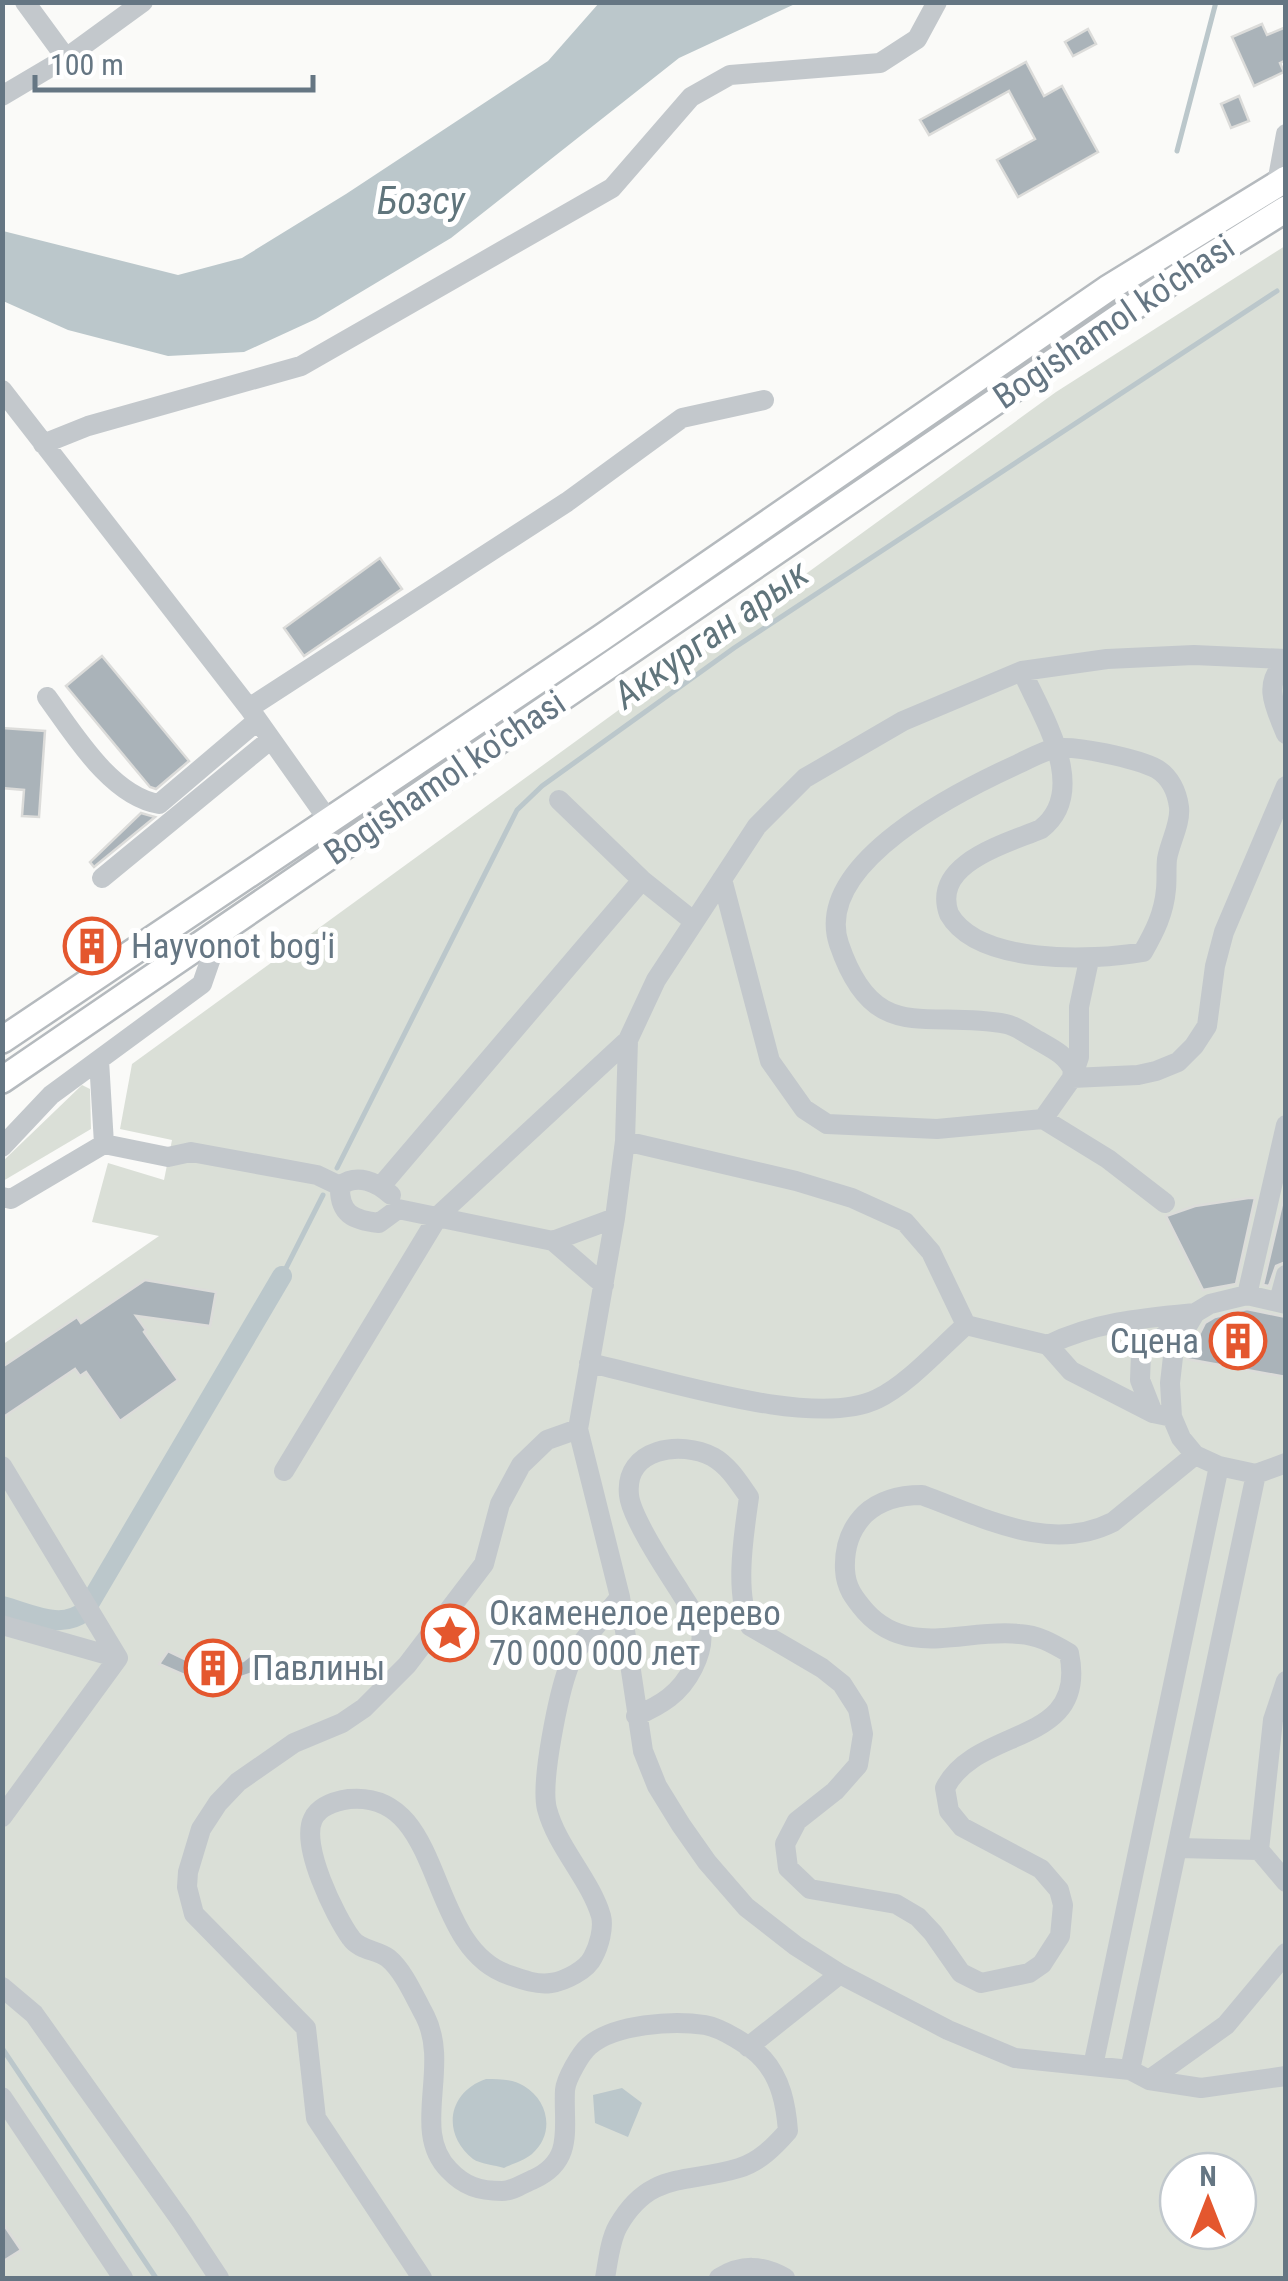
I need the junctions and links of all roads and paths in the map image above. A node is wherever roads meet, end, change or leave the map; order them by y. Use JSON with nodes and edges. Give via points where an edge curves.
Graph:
{"nodes":[{"id":1,"x":25,"y":2,"type":"edge"},
{"id":2,"x":143,"y":2,"type":"edge"},
{"id":3,"x":937,"y":2,"type":"edge"},
{"id":4,"x":66,"y":58,"type":"junction"},
{"id":5,"x":2,"y":96,"type":"edge"},
{"id":6,"x":1286,"y":134,"type":"edge"},
{"id":7,"x":1282,"y":180,"type":"edge"},
{"id":8,"x":1286,"y":209,"type":"edge"},
{"id":9,"x":965,"y":387,"type":"junction"},
{"id":10,"x":2,"y":390,"type":"edge"},
{"id":11,"x":764,"y":400,"type":"dead end"},
{"id":12,"x":982,"y":410,"type":"junction"},
{"id":13,"x":44,"y":444,"type":"junction"},
{"id":14,"x":602,"y":638,"type":"junction"},
{"id":15,"x":618,"y":661,"type":"junction"},
{"id":16,"x":1286,"y":661,"type":"edge"},
{"id":17,"x":1022,"y":670,"type":"junction"},
{"id":18,"x":47,"y":697,"type":"dead end"},
{"id":19,"x":253,"y":714,"type":"junction"},
{"id":20,"x":1286,"y":734,"type":"edge"},
{"id":21,"x":270,"y":740,"type":"junction"},
{"id":22,"x":1056,"y":748,"type":"junction"},
{"id":23,"x":1286,"y":786,"type":"edge"},
{"id":24,"x":559,"y":800,"type":"dead end"},
{"id":25,"x":329,"y":821,"type":"junction"},
{"id":26,"x":102,"y":878,"type":"dead end"},
{"id":27,"x":722,"y":879,"type":"junction"},
{"id":28,"x":642,"y":880,"type":"junction"},
{"id":29,"x":692,"y":920,"type":"junction"},
{"id":30,"x":220,"y":932,"type":"junction"},
{"id":31,"x":1089,"y":960,"type":"junction"},
{"id":32,"x":2,"y":1040,"type":"edge"},
{"id":33,"x":628,"y":1040,"type":"junction"},
{"id":34,"x":99,"y":1060,"type":"junction"},
{"id":35,"x":1072,"y":1078,"type":"junction"},
{"id":36,"x":2,"y":1080,"type":"edge"},
{"id":37,"x":1044,"y":1119,"type":"junction"},
{"id":38,"x":1286,"y":1126,"type":"edge"},
{"id":39,"x":625,"y":1141,"type":"junction"},
{"id":40,"x":104,"y":1144,"type":"junction"},
{"id":41,"x":2,"y":1146,"type":"edge"},
{"id":42,"x":340,"y":1186,"type":"junction"},
{"id":43,"x":381,"y":1186,"type":"junction"},
{"id":44,"x":2,"y":1198,"type":"edge"},
{"id":45,"x":1166,"y":1203,"type":"dead end"},
{"id":46,"x":398,"y":1209,"type":"junction"},
{"id":47,"x":439,"y":1216,"type":"junction"},
{"id":48,"x":615,"y":1218,"type":"junction"},
{"id":49,"x":553,"y":1241,"type":"junction"},
{"id":50,"x":1286,"y":1275,"type":"edge"},
{"id":51,"x":604,"y":1285,"type":"junction"},
{"id":52,"x":1247,"y":1295,"type":"junction"},
{"id":53,"x":1282,"y":1302,"type":"edge"},
{"id":54,"x":1195,"y":1313,"type":"junction"},
{"id":55,"x":966,"y":1326,"type":"junction"},
{"id":56,"x":1048,"y":1345,"type":"junction"},
{"id":57,"x":589,"y":1363,"type":"junction"},
{"id":58,"x":1163,"y":1415,"type":"junction"},
{"id":59,"x":578,"y":1429,"type":"junction"},
{"id":60,"x":1195,"y":1455,"type":"junction"},
{"id":61,"x":1286,"y":1463,"type":"edge"},
{"id":62,"x":2,"y":1466,"type":"edge"},
{"id":63,"x":1219,"y":1466,"type":"junction"},
{"id":64,"x":284,"y":1471,"type":"dead end"},
{"id":65,"x":1256,"y":1474,"type":"junction"},
{"id":66,"x":620,"y":1597,"type":"junction"},
{"id":67,"x":2,"y":1625,"type":"edge"},
{"id":68,"x":118,"y":1658,"type":"junction"},
{"id":69,"x":1286,"y":1681,"type":"edge"},
{"id":70,"x":636,"y":1716,"type":"junction"},
{"id":71,"x":2,"y":1817,"type":"edge"},
{"id":72,"x":1179,"y":1848,"type":"junction"},
{"id":73,"x":1259,"y":1850,"type":"junction"},
{"id":74,"x":1286,"y":1882,"type":"edge"},
{"id":75,"x":1286,"y":1954,"type":"edge"},
{"id":76,"x":840,"y":1974,"type":"junction"},
{"id":77,"x":2,"y":1988,"type":"edge"},
{"id":78,"x":748,"y":2047,"type":"junction"},
{"id":79,"x":1081,"y":2067,"type":"junction"},
{"id":80,"x":1139,"y":2075,"type":"junction"},
{"id":81,"x":1286,"y":2076,"type":"edge"},
{"id":82,"x":2,"y":2097,"type":"edge"},
{"id":83,"x":123,"y":2278,"type":"edge"},
{"id":84,"x":218,"y":2278,"type":"edge"},
{"id":85,"x":422,"y":2278,"type":"edge"},
{"id":86,"x":605,"y":2278,"type":"edge"},
{"id":87,"x":719,"y":2278,"type":"edge"},
{"id":88,"x":785,"y":2278,"type":"edge"}],
"edges":[{"from":1,"to":4,"type":"street"},
{"from":2,"to":4,"type":"street"},
{"from":3,"to":13,"type":"street","via":[[918,38],[880,62],[730,75],[691,97],[612,188],[302,366]]},
{"from":4,"to":5,"type":"street"},
{"from":6,"to":7,"type":"street"},
{"from":7,"to":9,"type":"main road","name":"Bogishamol ko'chasi"},
{"from":8,"to":12,"type":"main road","name":"Bogishamol ko'chasi"},
{"from":9,"to":12,"type":"main road","via":[[982,392]]},
{"from":9,"to":14,"type":"main road","name":"Bogishamol ko'chasi"},
{"from":10,"to":13,"type":"street"},
{"from":11,"to":19,"type":"street","via":[[682,418]]},
{"from":12,"to":15,"type":"main road","name":"Bogishamol ko'chasi"},
{"from":13,"to":19,"type":"street"},
{"from":14,"to":15,"type":"main road","via":[[602,654]]},
{"from":14,"to":25,"type":"main road","name":"Bogishamol ko'chasi"},
{"from":15,"to":30,"type":"main road","name":"Bogishamol ko'chasi"},
{"from":16,"to":17,"type":"street","via":[[1106,659]]},
{"from":16,"to":20,"type":"street","via":[[1271,685]]},
{"from":17,"to":22,"type":"street"},
{"from":17,"to":27,"type":"street","via":[[903,721],[805,778],[757,826]]},
{"from":18,"to":19,"type":"street","via":[[92,758],[152,803],[164,801]]},
{"from":19,"to":21,"type":"street"},
{"from":21,"to":25,"type":"street"},
{"from":21,"to":26,"type":"street"},
{"from":22,"to":31,"type":"street","via":[[1158,770],[1174,787],[1180,811],[1160,923],[1143,952]]},
{"from":22,"to":31,"type":"street","via":[[1062,796],[1050,822],[957,871],[946,907],[975,940]]},
{"from":22,"to":35,"type":"street","via":[[963,788],[902,830],[851,882],[836,927],[851,971],[882,1011],[1009,1024],[1064,1056]]},
{"from":23,"to":35,"type":"street","via":[[1224,932],[1208,1026],[1194,1046],[1178,1062],[1138,1076]]},
{"from":24,"to":28,"type":"street"},
{"from":25,"to":32,"type":"main road","name":"Bogishamol ko'chasi"},
{"from":27,"to":29,"type":"street"},
{"from":27,"to":37,"type":"street","via":[[770,1061],[804,1109],[827,1124],[918,1128]]},
{"from":28,"to":29,"type":"street"},
{"from":28,"to":43,"type":"street"},
{"from":29,"to":33,"type":"street"},
{"from":30,"to":34,"type":"street","via":[[202,984]]},
{"from":30,"to":36,"type":"main road","name":"Bogishamol ko'chasi"},
{"from":31,"to":35,"type":"street"},
{"from":33,"to":39,"type":"street"},
{"from":33,"to":47,"type":"street"},
{"from":34,"to":40,"type":"street"},
{"from":34,"to":41,"type":"street"},
{"from":35,"to":37,"type":"street"},
{"from":37,"to":45,"type":"street"},
{"from":38,"to":52,"type":"street"},
{"from":39,"to":48,"type":"street"},
{"from":39,"to":55,"type":"street","via":[[796,1181],[905,1222],[931,1252]]},
{"from":40,"to":42,"type":"street","via":[[168,1157],[192,1152],[317,1175]]},
{"from":40,"to":44,"type":"street"},
{"from":42,"to":43,"type":"street","via":[[360,1179]]},
{"from":42,"to":46,"type":"street","via":[[344,1211],[368,1222],[380,1223]]},
{"from":43,"to":46,"type":"street"},
{"from":46,"to":47,"type":"street"},
{"from":47,"to":49,"type":"street"},
{"from":47,"to":64,"type":"street"},
{"from":48,"to":49,"type":"street"},
{"from":48,"to":51,"type":"street"},
{"from":49,"to":51,"type":"street"},
{"from":50,"to":53,"type":"street"},
{"from":51,"to":57,"type":"street"},
{"from":52,"to":53,"type":"street"},
{"from":52,"to":54,"type":"street"},
{"from":54,"to":56,"type":"street","via":[[1116,1321]]},
{"from":54,"to":58,"type":"street","via":[[1174,1348]]},
{"from":54,"to":58,"type":"street","via":[[1141,1353],[1140,1380]]},
{"from":55,"to":56,"type":"street"},
{"from":55,"to":57,"type":"street","via":[[888,1393],[838,1411],[748,1399]]},
{"from":56,"to":58,"type":"street","via":[[1071,1371]]},
{"from":57,"to":59,"type":"street"},
{"from":58,"to":60,"type":"street"},
{"from":59,"to":66,"type":"street"},
{"from":59,"to":85,"type":"street","via":[[547,1440],[522,1464],[500,1504],[484,1564],[408,1665],[364,1708],[238,1782],[200,1829],[188,1872],[194,1914],[306,2028],[316,2118]]},
{"from":60,"to":63,"type":"street"},
{"from":60,"to":70,"type":"street","via":[[1098,1530],[1023,1532],[906,1495],[870,1509],[848,1539],[846,1585],[890,1631],[931,1640],[1016,1633],[1069,1653],[1073,1673],[1061,1711],[961,1764],[945,1788],[962,1827],[1041,1870],[1059,1890],[1060,1936],[1029,1972],[980,1983],[961,1974],[918,1917],[896,1904],[810,1889],[788,1868],[785,1844],[796,1821],[858,1765],[858,1709],[822,1668],[750,1626],[742,1546],[750,1497],[731,1471],[702,1452],[652,1452],[630,1476],[631,1508],[701,1630],[685,1684],[662,1705]]},
{"from":61,"to":65,"type":"street"},
{"from":62,"to":68,"type":"street"},
{"from":63,"to":65,"type":"street"},
{"from":63,"to":79,"type":"street"},
{"from":65,"to":72,"type":"street"},
{"from":66,"to":70,"type":"street"},
{"from":66,"to":78,"type":"street","via":[[570,1663],[545,1804],[602,1918],[590,1964],[548,1984],[497,1971],[475,1957],[444,1904],[416,1834],[389,1805],[349,1800],[318,1811],[310,1829],[316,1866],[353,1942],[389,1959],[434,2033],[435,2156],[464,2186],[506,2192],[549,2172],[565,2144],[565,2086],[587,2047],[609,2034],[658,2024],[707,2025]]},
{"from":67,"to":68,"type":"street"},
{"from":68,"to":71,"type":"street"},
{"from":69,"to":73,"type":"street","via":[[1272,1720]]},
{"from":70,"to":76,"type":"street","via":[[657,1786],[707,1862],[746,1907]]},
{"from":72,"to":73,"type":"street"},
{"from":72,"to":80,"type":"street"},
{"from":73,"to":74,"type":"street"},
{"from":75,"to":80,"type":"street","via":[[1226,2026]]},
{"from":76,"to":78,"type":"street"},
{"from":76,"to":79,"type":"street","via":[[1015,2058]]},
{"from":77,"to":84,"type":"street","via":[[34,2014]]},
{"from":78,"to":86,"type":"street","via":[[778,2081],[788,2131],[741,2168],[642,2193],[616,2228]]},
{"from":79,"to":80,"type":"street"},
{"from":80,"to":81,"type":"street","via":[[1202,2088]]},
{"from":82,"to":83,"type":"street"},
{"from":87,"to":88,"type":"street","via":[[743,2267]]}]}
